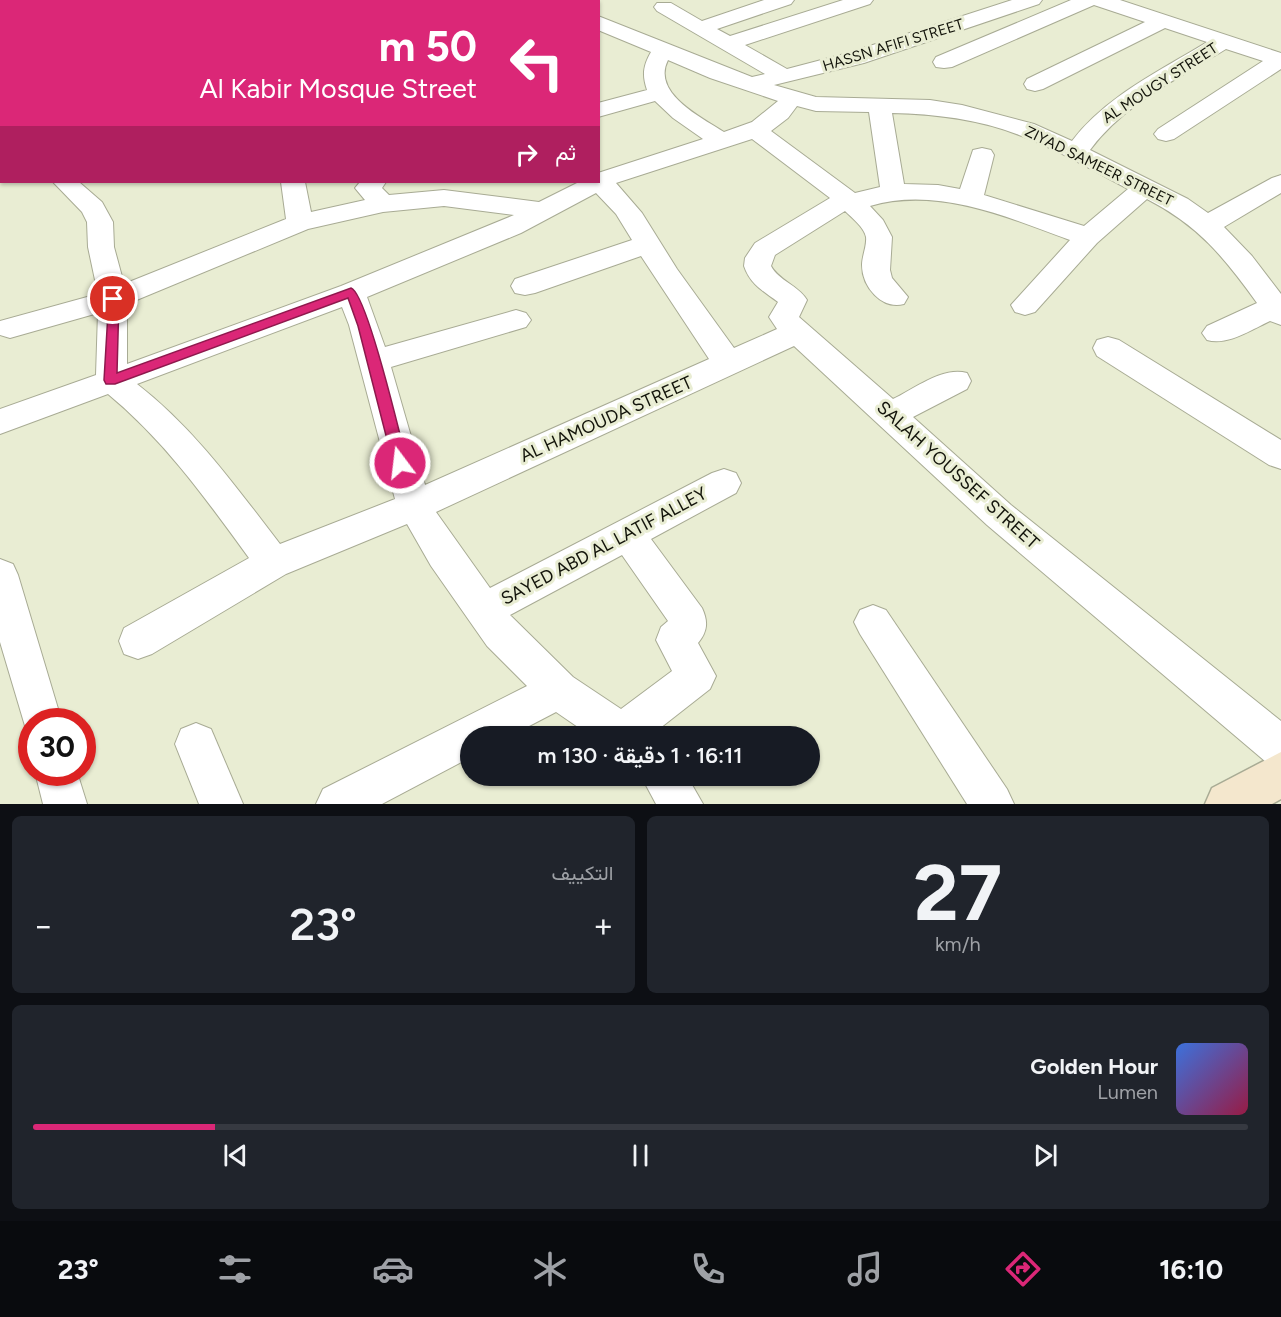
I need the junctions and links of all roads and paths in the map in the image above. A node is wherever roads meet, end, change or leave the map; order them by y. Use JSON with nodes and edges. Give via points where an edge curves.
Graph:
{"nodes":[{"id":1,"x":687,"y":0,"type":"edge"},
{"id":2,"x":784,"y":0,"type":"edge"},
{"id":3,"x":862,"y":0,"type":"edge"},
{"id":4,"x":1032,"y":0,"type":"edge"},
{"id":5,"x":1088,"y":0,"type":"edge"},
{"id":6,"x":1100,"y":0,"type":"edge"},
{"id":7,"x":664,"y":7,"type":"junction"},
{"id":8,"x":1161,"y":22,"type":"junction"},
{"id":9,"x":603,"y":24,"type":"edge"},
{"id":10,"x":700,"y":28,"type":"junction"},
{"id":11,"x":1222,"y":42,"type":"junction"},
{"id":12,"x":727,"y":44,"type":"junction"},
{"id":13,"x":663,"y":49,"type":"junction"},
{"id":14,"x":1281,"y":60,"type":"edge"},
{"id":15,"x":944,"y":62,"type":"dead end"},
{"id":16,"x":782,"y":75,"type":"junction"},
{"id":17,"x":752,"y":84,"type":"junction"},
{"id":18,"x":1035,"y":84,"type":"dead end"},
{"id":19,"x":660,"y":93,"type":"junction"},
{"id":20,"x":791,"y":98,"type":"junction"},
{"id":21,"x":879,"y":106,"type":"junction"},
{"id":22,"x":600,"y":109,"type":"edge"},
{"id":23,"x":755,"y":130,"type":"junction"},
{"id":24,"x":1166,"y":134,"type":"dead end"},
{"id":25,"x":721,"y":141,"type":"junction"},
{"id":26,"x":1076,"y":152,"type":"junction"},
{"id":27,"x":982,"y":155,"type":"dead end"},
{"id":28,"x":600,"y":180,"type":"edge"},
{"id":29,"x":66,"y":183,"type":"edge"},
{"id":30,"x":293,"y":183,"type":"edge"},
{"id":31,"x":594,"y":183,"type":"edge"},
{"id":32,"x":600,"y":183,"type":"edge"},
{"id":33,"x":1281,"y":183,"type":"edge"},
{"id":34,"x":1145,"y":188,"type":"junction"},
{"id":35,"x":893,"y":191,"type":"junction"},
{"id":36,"x":378,"y":193,"type":"edge"},
{"id":37,"x":970,"y":199,"type":"junction"},
{"id":38,"x":849,"y":201,"type":"junction"},
{"id":39,"x":544,"y":211,"type":"junction"},
{"id":40,"x":300,"y":223,"type":"junction"},
{"id":41,"x":1207,"y":225,"type":"junction"},
{"id":42,"x":1088,"y":237,"type":"junction"},
{"id":43,"x":649,"y":244,"type":"junction"},
{"id":44,"x":525,"y":286,"type":"dead end"},
{"id":45,"x":351,"y":292,"type":"junction"},
{"id":46,"x":894,"y":297,"type":"dead end"},
{"id":47,"x":113,"y":299,"type":"junction"},
{"id":48,"x":1025,"y":305,"type":"dead end"},
{"id":49,"x":1277,"y":305,"type":"edge"},
{"id":50,"x":516,"y":320,"type":"dead end"},
{"id":51,"x":10,"y":328,"type":"dead end"},
{"id":52,"x":797,"y":332,"type":"junction"},
{"id":53,"x":1216,"y":333,"type":"dead end"},
{"id":54,"x":1108,"y":348,"type":"dead end"},
{"id":55,"x":373,"y":361,"type":"junction"},
{"id":56,"x":728,"y":363,"type":"junction"},
{"id":57,"x":111,"y":380,"type":"junction"},
{"id":58,"x":956,"y":381,"type":"dead end"},
{"id":59,"x":890,"y":415,"type":"junction"},
{"id":60,"x":0,"y":422,"type":"edge"},
{"id":61,"x":1281,"y":456,"type":"edge"},
{"id":62,"x":723,"y":483,"type":"dead end"},
{"id":63,"x":414,"y":506,"type":"junction"},
{"id":64,"x":627,"y":534,"type":"junction"},
{"id":65,"x":273,"y":563,"type":"junction"},
{"id":66,"x":0,"y":575,"type":"edge"},
{"id":67,"x":484,"y":610,"type":"junction"},
{"id":68,"x":873,"y":622,"type":"dead end"},
{"id":69,"x":138,"y":641,"type":"dead end"},
{"id":70,"x":559,"y":690,"type":"junction"},
{"id":71,"x":38,"y":708,"type":"edge"},
{"id":72,"x":612,"y":726,"type":"edge"},
{"id":73,"x":636,"y":726,"type":"edge"},
{"id":74,"x":196,"y":744,"type":"dead end"},
{"id":75,"x":1281,"y":747,"type":"edge"},
{"id":76,"x":1281,"y":774,"type":"edge"},
{"id":77,"x":60,"y":786,"type":"edge"},
{"id":78,"x":669,"y":786,"type":"edge"},
{"id":79,"x":65,"y":804,"type":"edge"},
{"id":80,"x":221,"y":804,"type":"edge"},
{"id":81,"x":338,"y":804,"type":"edge"},
{"id":82,"x":681,"y":804,"type":"edge"},
{"id":83,"x":992,"y":804,"type":"edge"},
{"id":84,"x":1228,"y":804,"type":"edge"}],
"edges":[{"from":1,"to":7,"type":"street"},
{"from":2,"to":10,"type":"street"},
{"from":3,"to":12,"type":"street"},
{"from":4,"to":16,"type":"street","name":"HASSN AFIFI STREET","via":[[856,58]]},
{"from":5,"to":15,"type":"street"},
{"from":6,"to":8,"type":"street"},
{"from":7,"to":9,"type":"street"},
{"from":7,"to":10,"type":"street"},
{"from":8,"to":11,"type":"street"},
{"from":8,"to":18,"type":"street"},
{"from":9,"to":13,"type":"street","name":"ZIYAD SAMEER STREET"},
{"from":10,"to":12,"type":"street"},
{"from":11,"to":14,"type":"street"},
{"from":11,"to":26,"type":"street","name":"AL MOUGY STREET","via":[[1116,108]]},
{"from":12,"to":16,"type":"street"},
{"from":13,"to":17,"type":"street","name":"ZIYAD SAMEER STREET"},
{"from":13,"to":19,"type":"street","via":[[652,73]]},
{"from":14,"to":24,"type":"street"},
{"from":16,"to":17,"type":"street","name":"HASSN AFIFI STREET"},
{"from":17,"to":20,"type":"street","name":"ZIYAD SAMEER STREET"},
{"from":19,"to":22,"type":"street"},
{"from":19,"to":25,"type":"street"},
{"from":20,"to":21,"type":"street","name":"ZIYAD SAMEER STREET","via":[[816,104]]},
{"from":20,"to":23,"type":"street","via":[[778,116]]},
{"from":21,"to":26,"type":"street","name":"ZIYAD SAMEER STREET","via":[[930,107],[994,119]]},
{"from":21,"to":35,"type":"street"},
{"from":23,"to":25,"type":"street"},
{"from":23,"to":38,"type":"street"},
{"from":25,"to":28,"type":"street"},
{"from":26,"to":34,"type":"street","name":"ZIYAD SAMEER STREET"},
{"from":27,"to":37,"type":"street"},
{"from":29,"to":47,"type":"street","via":[[93,208],[100,222],[101,247]]},
{"from":30,"to":40,"type":"street"},
{"from":31,"to":39,"type":"street"},
{"from":32,"to":43,"type":"street","via":[[623,203]]},
{"from":33,"to":41,"type":"street"},
{"from":34,"to":41,"type":"street","name":"ZIYAD SAMEER STREET"},
{"from":34,"to":42,"type":"street"},
{"from":35,"to":37,"type":"street"},
{"from":35,"to":38,"type":"street"},
{"from":36,"to":39,"type":"street"},
{"from":36,"to":40,"type":"street"},
{"from":37,"to":42,"type":"street"},
{"from":38,"to":46,"type":"street","via":[[886,227],[879,237],[874,270]]},
{"from":38,"to":52,"type":"street","name":"SALAH YOUSSEF STREET","via":[[760,254],[760,274],[792,299],[784,317]]},
{"from":39,"to":45,"type":"street"},
{"from":40,"to":47,"type":"street"},
{"from":41,"to":49,"type":"street","name":"ZIYAD SAMEER STREET"},
{"from":42,"to":48,"type":"street"},
{"from":43,"to":44,"type":"street"},
{"from":43,"to":56,"type":"street"},
{"from":45,"to":55,"type":"street"},
{"from":45,"to":57,"type":"street"},
{"from":47,"to":51,"type":"street"},
{"from":47,"to":57,"type":"street"},
{"from":49,"to":53,"type":"street"},
{"from":50,"to":55,"type":"street"},
{"from":52,"to":56,"type":"street","name":"AL HAMOUDA STREET"},
{"from":52,"to":59,"type":"street","name":"SALAH YOUSSEF STREET"},
{"from":54,"to":61,"type":"street"},
{"from":55,"to":63,"type":"street"},
{"from":56,"to":63,"type":"street","name":"AL HAMOUDA STREET"},
{"from":57,"to":60,"type":"street"},
{"from":57,"to":65,"type":"street","via":[[145,407],[194,459]]},
{"from":58,"to":59,"type":"street"},
{"from":59,"to":75,"type":"street","name":"SALAH YOUSSEF STREET","via":[[999,515]]},
{"from":62,"to":64,"type":"street","name":"SAYED ABD AL LATIF ALLEY"},
{"from":63,"to":65,"type":"street","name":"AL HAMOUDA STREET"},
{"from":63,"to":67,"type":"street"},
{"from":64,"to":67,"type":"street","name":"SAYED ABD AL LATIF ALLEY"},
{"from":64,"to":73,"type":"street","via":[[689,620],[688,627],[675,639],[696,676]]},
{"from":65,"to":69,"type":"street","name":"AL HAMOUDA STREET"},
{"from":66,"to":71,"type":"street"},
{"from":67,"to":70,"type":"street","via":[[501,634]]},
{"from":68,"to":83,"type":"street"},
{"from":70,"to":72,"type":"street"},
{"from":70,"to":81,"type":"street"},
{"from":74,"to":80,"type":"street"},
{"from":76,"to":84,"type":"street"},
{"from":77,"to":79,"type":"street"},
{"from":78,"to":82,"type":"street"}]}
